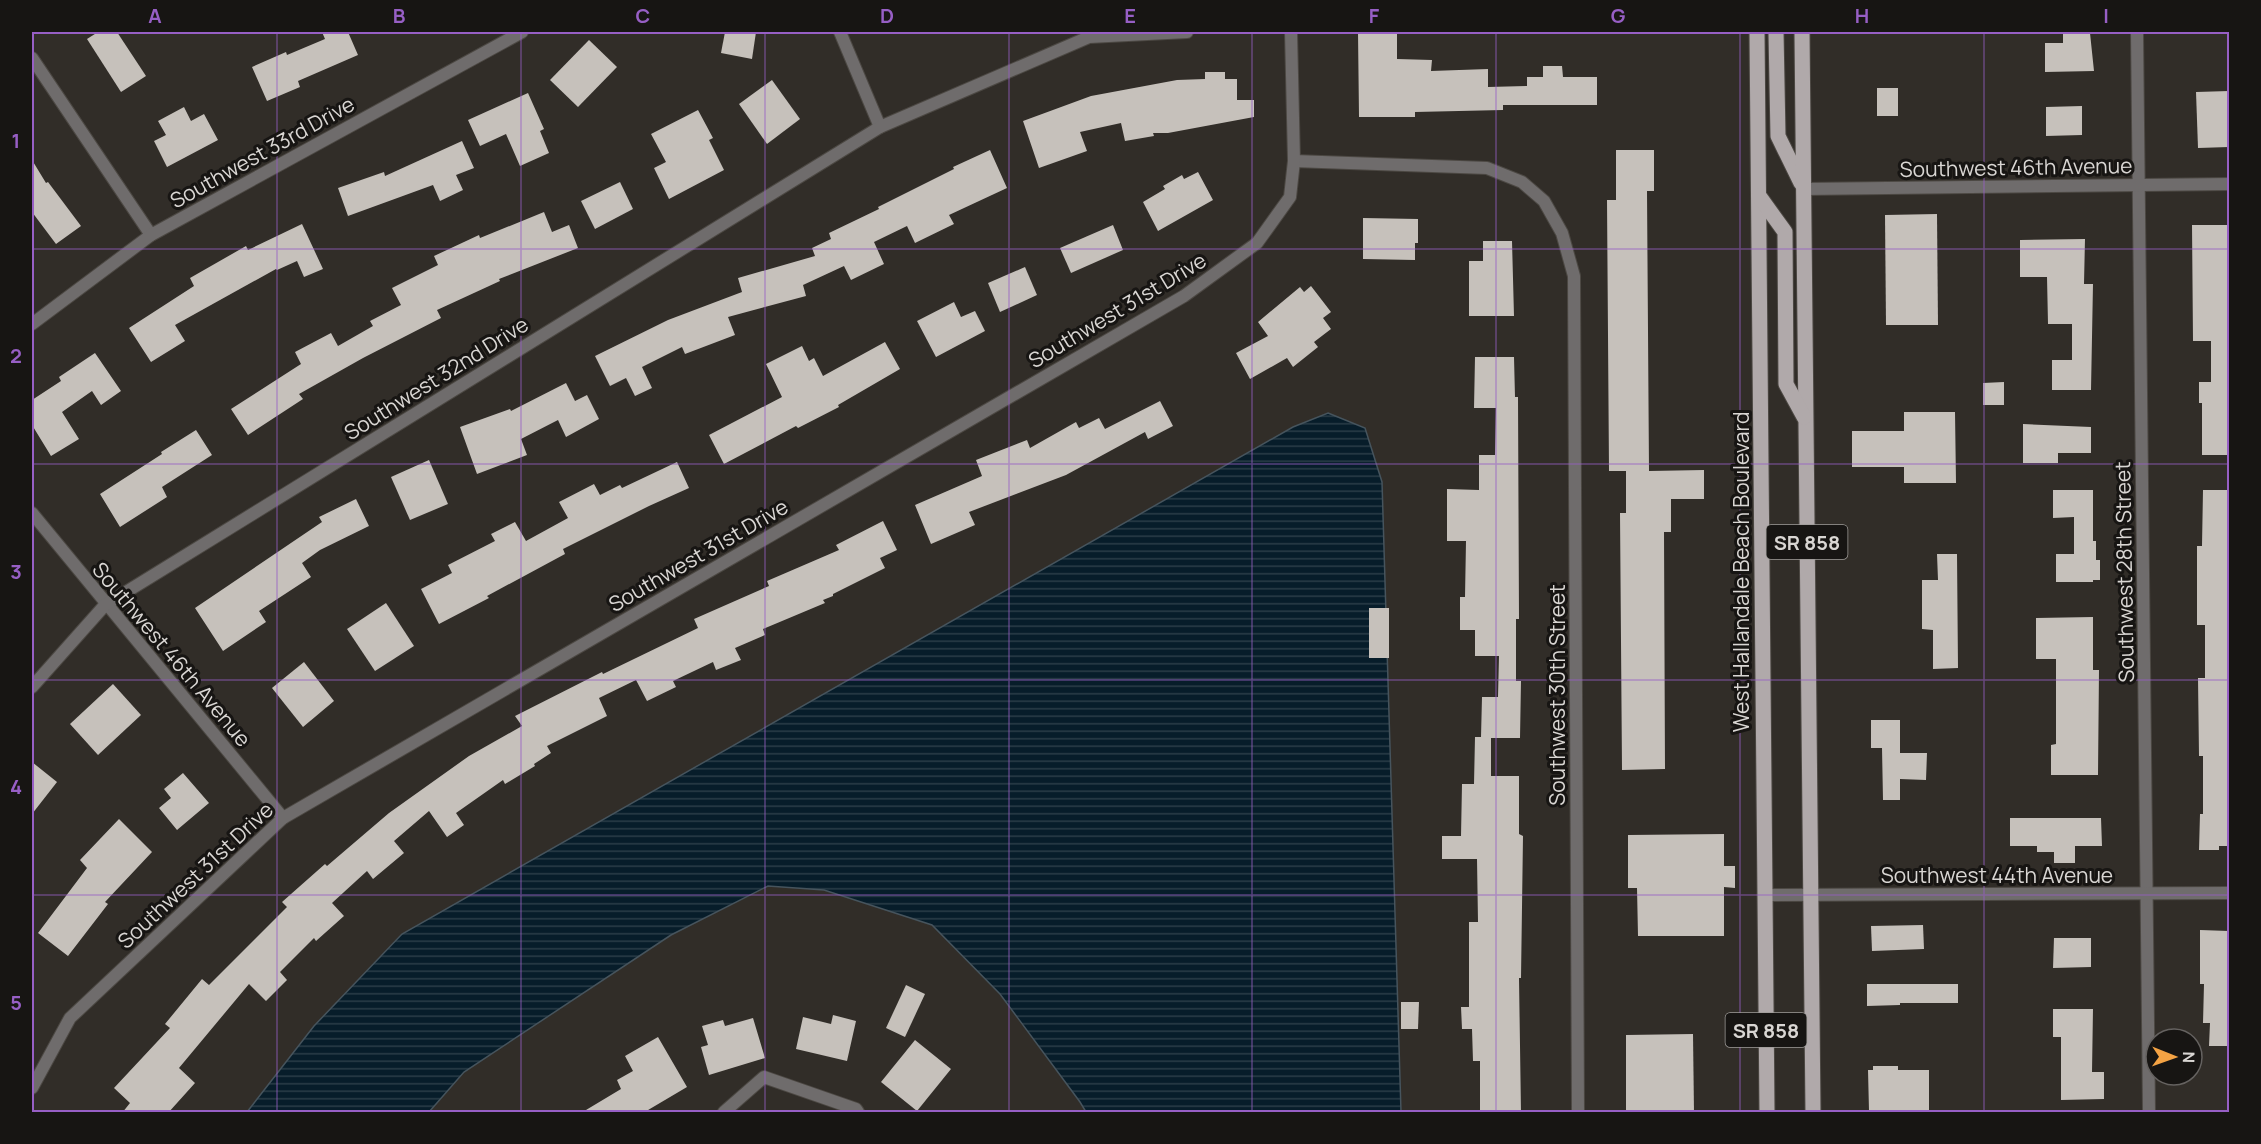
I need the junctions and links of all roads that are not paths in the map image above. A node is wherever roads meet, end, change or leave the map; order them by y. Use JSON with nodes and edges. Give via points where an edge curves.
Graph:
{"nodes":[{"id":1,"x":522,"y":32,"type":"edge"},
{"id":2,"x":840,"y":32,"type":"edge"},
{"id":3,"x":1187,"y":32,"type":"edge"},
{"id":4,"x":1292,"y":32,"type":"edge"},
{"id":5,"x":1757,"y":32,"type":"edge"},
{"id":6,"x":1776,"y":32,"type":"edge"},
{"id":7,"x":1802,"y":32,"type":"edge"},
{"id":8,"x":2137,"y":32,"type":"edge"},
{"id":9,"x":32,"y":58,"type":"edge"},
{"id":10,"x":880,"y":127,"type":"junction"},
{"id":11,"x":1294,"y":161,"type":"junction"},
{"id":12,"x":2229,"y":184,"type":"edge"},
{"id":13,"x":2139,"y":185,"type":"junction"},
{"id":14,"x":1803,"y":189,"type":"junction"},
{"id":15,"x":1759,"y":196,"type":"junction"},
{"id":16,"x":151,"y":235,"type":"junction"},
{"id":17,"x":32,"y":324,"type":"edge"},
{"id":18,"x":1806,"y":420,"type":"junction"},
{"id":19,"x":32,"y":513,"type":"edge"},
{"id":20,"x":105,"y":605,"type":"junction"},
{"id":21,"x":32,"y":687,"type":"edge"},
{"id":22,"x":283,"y":818,"type":"junction"},
{"id":23,"x":2146,"y":893,"type":"junction"},
{"id":24,"x":2229,"y":893,"type":"edge"},
{"id":25,"x":1810,"y":895,"type":"junction"},
{"id":26,"x":1765,"y":896,"type":"junction"},
{"id":27,"x":32,"y":1088,"type":"edge"},
{"id":28,"x":724,"y":1113,"type":"edge"},
{"id":29,"x":858,"y":1113,"type":"edge"},
{"id":30,"x":1578,"y":1113,"type":"edge"},
{"id":31,"x":1767,"y":1113,"type":"edge"},
{"id":32,"x":1813,"y":1113,"type":"edge"},
{"id":33,"x":2149,"y":1113,"type":"edge"}],
"edges":[{"from":1,"to":16,"type":"street","name":"Southwest 33rd Drive"},
{"from":2,"to":10,"type":"street"},
{"from":3,"to":10,"type":"street","name":"Southwest 32nd Drive","via":[[1089,37]]},
{"from":4,"to":11,"type":"street","name":"Southwest 31st Drive"},
{"from":5,"to":15,"type":"main road","name":"West Hallandale Beach Boulevard","number":"SR 858"},
{"from":6,"to":14,"type":"main road","via":[[1778,136]]},
{"from":7,"to":14,"type":"main road","number":"SR 858"},
{"from":8,"to":13,"type":"street","name":"Southwest 28th Street"},
{"from":9,"to":16,"type":"street"},
{"from":10,"to":20,"type":"street","name":"Southwest 32nd Drive"},
{"from":11,"to":22,"type":"street","name":"Southwest 31st Drive","via":[[1290,196],[1257,243],[1184,296]]},
{"from":11,"to":30,"type":"street","name":"Southwest 30th Street","via":[[1487,168],[1522,182],[1544,201],[1562,233],[1574,276]]},
{"from":12,"to":13,"type":"street","name":"Southwest 46th Avenue"},
{"from":13,"to":14,"type":"street","name":"Southwest 46th Avenue"},
{"from":13,"to":23,"type":"street","name":"Southwest 28th Street"},
{"from":14,"to":18,"type":"main road","number":"SR 858"},
{"from":15,"to":18,"type":"main road","via":[[1785,232],[1786,384]]},
{"from":15,"to":26,"type":"main road","name":"West Hallandale Beach Boulevard","number":"SR 858"},
{"from":16,"to":17,"type":"street","name":"Southwest 33rd Drive"},
{"from":18,"to":25,"type":"main road","number":"SR 858"},
{"from":19,"to":20,"type":"street","name":"Southwest 46th Avenue"},
{"from":20,"to":21,"type":"street","name":"Southwest 32nd Drive"},
{"from":20,"to":22,"type":"street","name":"Southwest 46th Avenue"},
{"from":22,"to":27,"type":"street","name":"Southwest 31st Drive","via":[[70,1018]]},
{"from":23,"to":24,"type":"street","name":"Southwest 44th Avenue"},
{"from":23,"to":25,"type":"street","name":"Southwest 44th Avenue"},
{"from":23,"to":33,"type":"street","name":"Southwest 28th Street"},
{"from":25,"to":26,"type":"street","name":"Southwest 44th Avenue"},
{"from":25,"to":32,"type":"main road","number":"SR 858"},
{"from":26,"to":31,"type":"main road","name":"West Hallandale Beach Boulevard","number":"SR 858"},
{"from":28,"to":29,"type":"street","via":[[764,1077],[856,1109]]}]}
